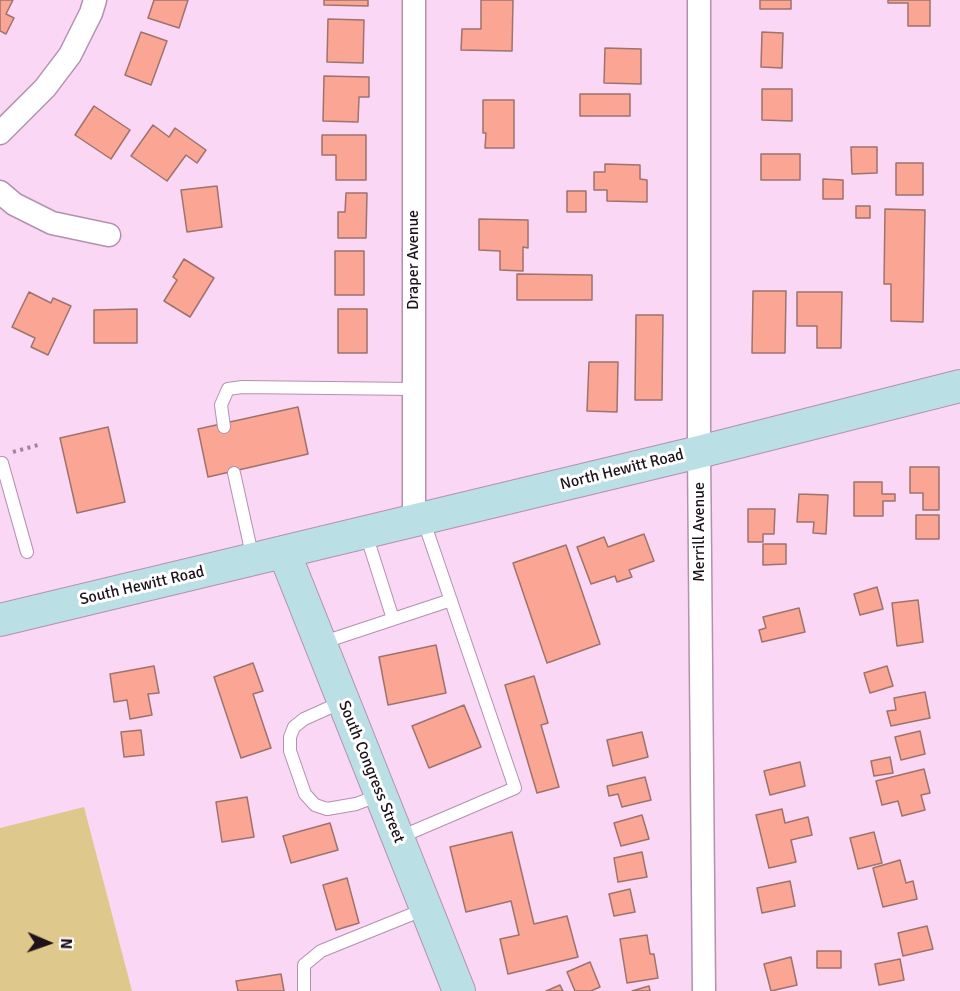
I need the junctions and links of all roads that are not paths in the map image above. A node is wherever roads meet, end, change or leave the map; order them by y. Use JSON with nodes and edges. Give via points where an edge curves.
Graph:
{"nodes":[{"id":1,"x":95,"y":0,"type":"edge"},
{"id":2,"x":414,"y":0,"type":"edge"},
{"id":3,"x":699,"y":0,"type":"edge"},
{"id":4,"x":0,"y":133,"type":"edge"},
{"id":5,"x":0,"y":192,"type":"edge"},
{"id":6,"x":109,"y":235,"type":"dead end"},
{"id":7,"x":960,"y":386,"type":"edge"},
{"id":8,"x":415,"y":389,"type":"junction"},
{"id":9,"x":224,"y":427,"type":"dead end"},
{"id":10,"x":699,"y":452,"type":"junction"},
{"id":11,"x":1,"y":463,"type":"edge"},
{"id":12,"x":234,"y":473,"type":"dead end"},
{"id":13,"x":419,"y":520,"type":"junction"},
{"id":14,"x":366,"y":532,"type":"junction"},
{"id":15,"x":27,"y":552,"type":"dead end"},
{"id":16,"x":284,"y":552,"type":"junction"},
{"id":17,"x":253,"y":560,"type":"junction"},
{"id":18,"x":451,"y":600,"type":"junction"},
{"id":19,"x":393,"y":619,"type":"junction"},
{"id":20,"x":0,"y":620,"type":"edge"},
{"id":21,"x":320,"y":643,"type":"junction"},
{"id":22,"x":343,"y":702,"type":"junction"},
{"id":23,"x":380,"y":794,"type":"junction"},
{"id":24,"x":397,"y":838,"type":"junction"},
{"id":25,"x":425,"y":909,"type":"junction"},
{"id":26,"x":303,"y":991,"type":"edge"},
{"id":27,"x":459,"y":991,"type":"edge"},
{"id":28,"x":704,"y":991,"type":"edge"}],
"edges":[{"from":1,"to":4,"type":"street","via":[[70,55],[45,88]]},
{"from":2,"to":8,"type":"street","name":"Draper Avenue"},
{"from":3,"to":10,"type":"street","name":"Merrill Avenue"},
{"from":5,"to":6,"type":"street","via":[[52,224]]},
{"from":7,"to":10,"type":"main road","name":"North Hewitt Road"},
{"from":8,"to":9,"type":"lane","via":[[228,389],[221,405]]},
{"from":8,"to":13,"type":"street","name":"Draper Avenue"},
{"from":10,"to":13,"type":"main road","name":"North Hewitt Road"},
{"from":10,"to":28,"type":"street","name":"Merrill Avenue"},
{"from":11,"to":15,"type":"lane"},
{"from":12,"to":17,"type":"lane"},
{"from":13,"to":14,"type":"main road","name":"North Hewitt Road"},
{"from":13,"to":18,"type":"lane"},
{"from":14,"to":16,"type":"main road","name":"North Hewitt Road"},
{"from":14,"to":19,"type":"lane"},
{"from":16,"to":17,"type":"main road","name":"South Hewitt Road"},
{"from":16,"to":21,"type":"main road","name":"South Congress Street"},
{"from":17,"to":20,"type":"main road","name":"South Hewitt Road"},
{"from":18,"to":19,"type":"lane"},
{"from":18,"to":24,"type":"lane","via":[[515,788]]},
{"from":19,"to":21,"type":"lane"},
{"from":21,"to":22,"type":"main road","name":"South Congress Street"},
{"from":22,"to":23,"type":"main road","name":"South Congress Street"},
{"from":22,"to":23,"type":"lane","via":[[294,727],[290,751],[301,785],[315,806],[327,809],[356,804]]},
{"from":23,"to":24,"type":"main road","name":"South Congress Street"},
{"from":24,"to":25,"type":"main road","name":"South Congress Street"},
{"from":25,"to":26,"type":"lane","via":[[321,951],[304,965]]},
{"from":25,"to":27,"type":"main road","name":"South Congress Street"}]}
